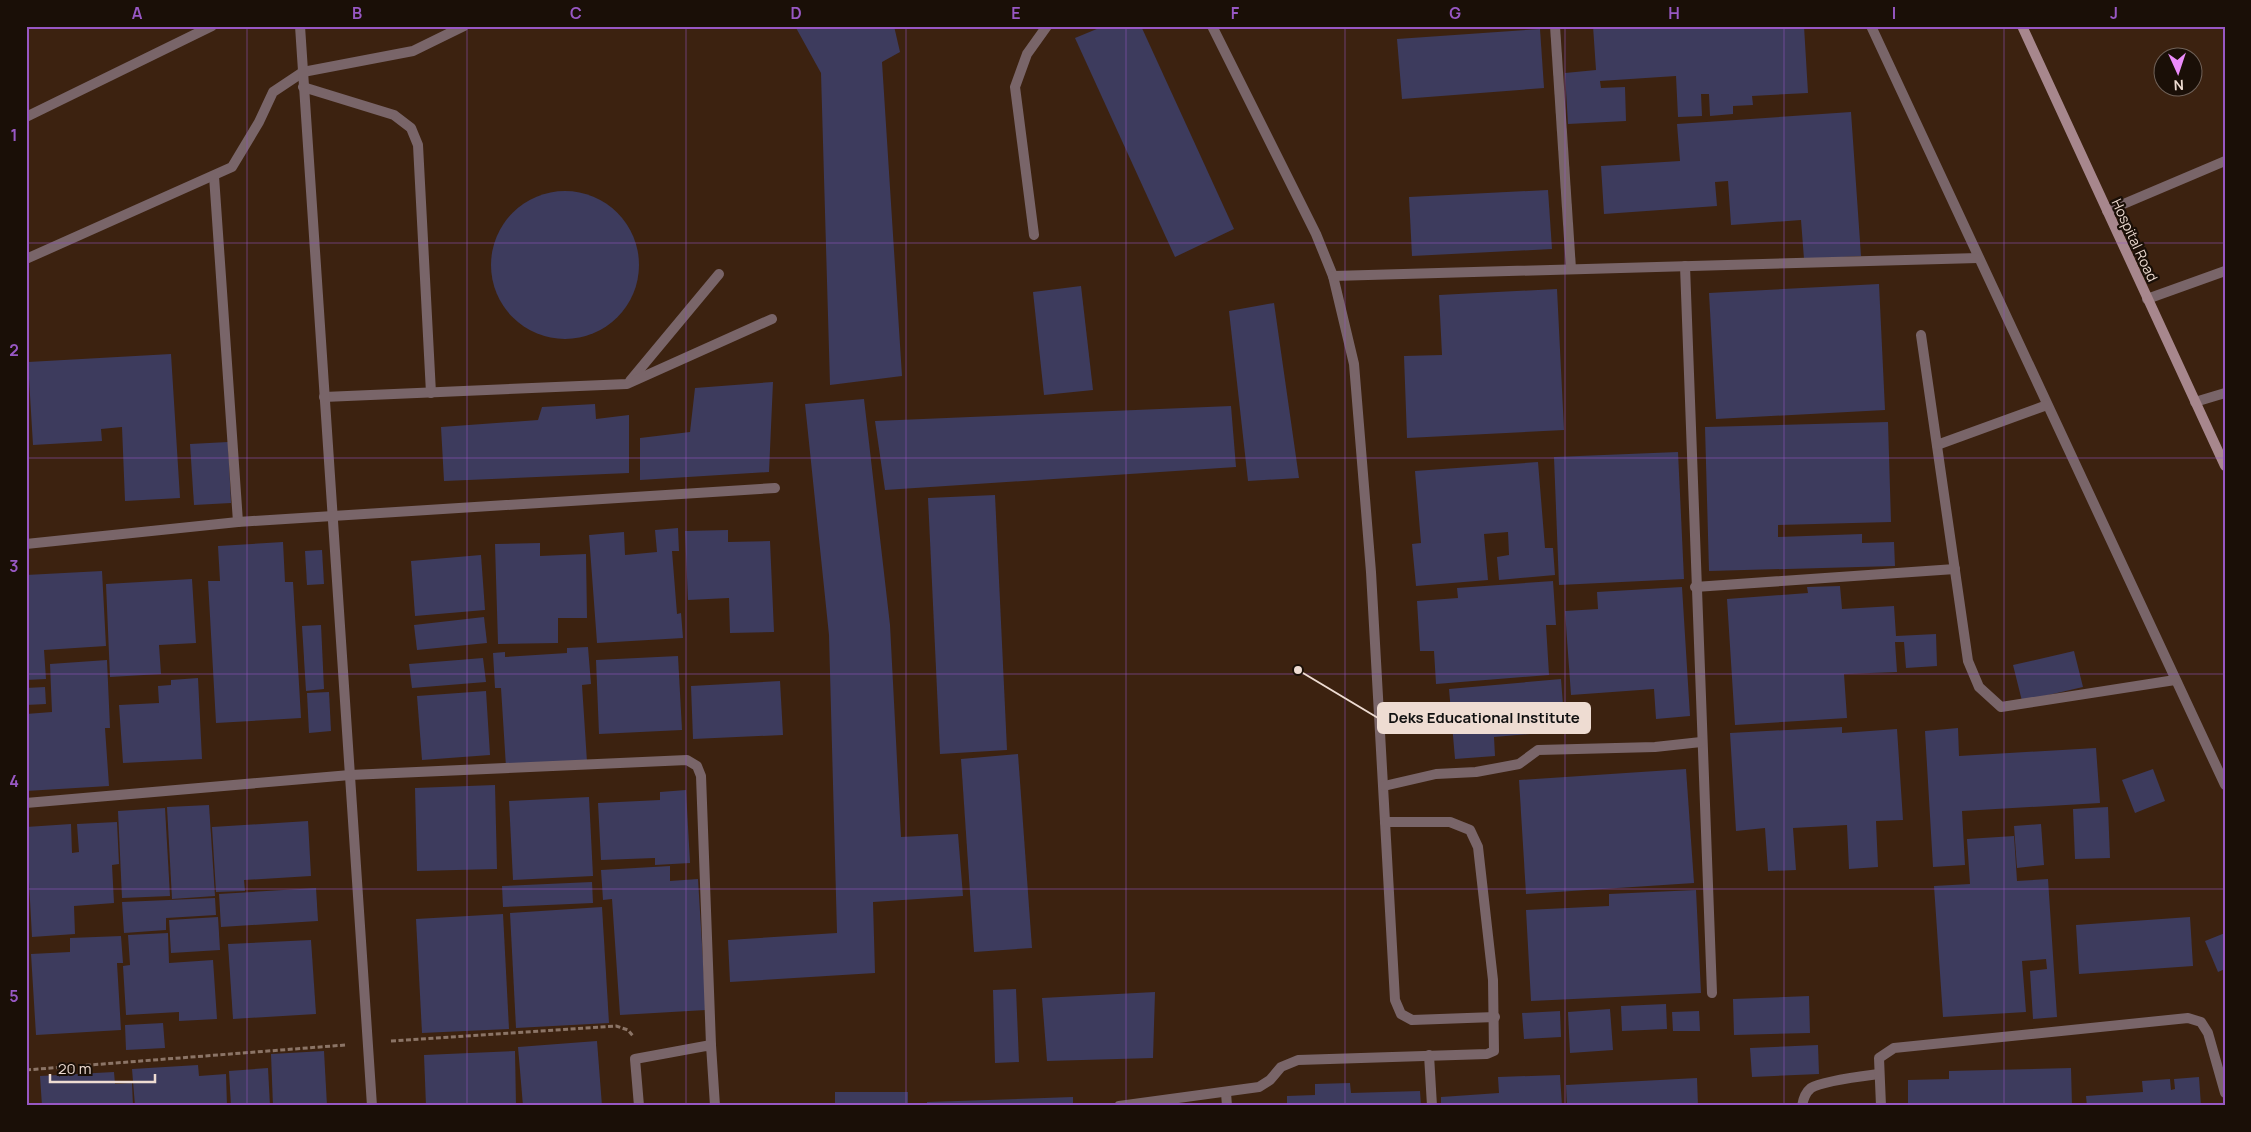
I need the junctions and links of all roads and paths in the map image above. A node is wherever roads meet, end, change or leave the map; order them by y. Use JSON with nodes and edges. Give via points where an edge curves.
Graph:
{"nodes":[{"id":1,"x":212,"y":26,"type":"edge"},
{"id":2,"x":300,"y":26,"type":"edge"},
{"id":3,"x":464,"y":26,"type":"edge"},
{"id":4,"x":1048,"y":26,"type":"edge"},
{"id":5,"x":1212,"y":26,"type":"edge"},
{"id":6,"x":1555,"y":26,"type":"edge"},
{"id":7,"x":1871,"y":26,"type":"edge"},
{"id":8,"x":2022,"y":26,"type":"edge"},
{"id":9,"x":302,"y":72,"type":"junction"},
{"id":10,"x":303,"y":87,"type":"junction"},
{"id":11,"x":26,"y":117,"type":"edge"},
{"id":12,"x":2225,"y":161,"type":"edge"},
{"id":13,"x":214,"y":176,"type":"junction"},
{"id":14,"x":2107,"y":211,"type":"junction"},
{"id":15,"x":1034,"y":235,"type":"dead end"},
{"id":16,"x":1978,"y":258,"type":"junction"},
{"id":17,"x":26,"y":259,"type":"edge"},
{"id":18,"x":1685,"y":266,"type":"junction"},
{"id":19,"x":1571,"y":269,"type":"junction"},
{"id":20,"x":2225,"y":271,"type":"edge"},
{"id":21,"x":719,"y":274,"type":"dead end"},
{"id":22,"x":1333,"y":276,"type":"junction"},
{"id":23,"x":2147,"y":299,"type":"junction"},
{"id":24,"x":772,"y":319,"type":"dead end"},
{"id":25,"x":1921,"y":335,"type":"dead end"},
{"id":26,"x":627,"y":384,"type":"junction"},
{"id":27,"x":431,"y":393,"type":"junction"},
{"id":28,"x":2225,"y":393,"type":"edge"},
{"id":29,"x":324,"y":397,"type":"junction"},
{"id":30,"x":2195,"y":402,"type":"junction"},
{"id":31,"x":2047,"y":405,"type":"junction"},
{"id":32,"x":1937,"y":445,"type":"junction"},
{"id":33,"x":2221,"y":448,"type":"edge"},
{"id":34,"x":2225,"y":466,"type":"edge"},
{"id":35,"x":775,"y":488,"type":"dead end"},
{"id":36,"x":332,"y":517,"type":"junction"},
{"id":37,"x":238,"y":522,"type":"junction"},
{"id":38,"x":26,"y":544,"type":"edge"},
{"id":39,"x":1955,"y":569,"type":"junction"},
{"id":40,"x":1695,"y":587,"type":"junction"},
{"id":41,"x":2175,"y":680,"type":"junction"},
{"id":42,"x":1701,"y":742,"type":"junction"},
{"id":43,"x":350,"y":775,"type":"junction"},
{"id":44,"x":1384,"y":786,"type":"junction"},
{"id":45,"x":2225,"y":786,"type":"edge"},
{"id":46,"x":26,"y":803,"type":"edge"},
{"id":47,"x":1386,"y":822,"type":"junction"},
{"id":48,"x":1712,"y":993,"type":"dead end"},
{"id":49,"x":1495,"y":1017,"type":"junction"},
{"id":50,"x":711,"y":1045,"type":"junction"},
{"id":51,"x":1429,"y":1055,"type":"junction"},
{"id":52,"x":1879,"y":1074,"type":"junction"},
{"id":53,"x":1226,"y":1093,"type":"junction"},
{"id":54,"x":2225,"y":1093,"type":"edge"},
{"id":55,"x":372,"y":1106,"type":"edge"},
{"id":56,"x":639,"y":1106,"type":"edge"},
{"id":57,"x":715,"y":1106,"type":"edge"},
{"id":58,"x":1119,"y":1106,"type":"edge"},
{"id":59,"x":1227,"y":1106,"type":"edge"},
{"id":60,"x":1432,"y":1106,"type":"edge"},
{"id":61,"x":1802,"y":1106,"type":"edge"},
{"id":62,"x":1881,"y":1106,"type":"edge"}],
"edges":[{"from":1,"to":11,"type":"street"},
{"from":2,"to":9,"type":"street"},
{"from":3,"to":9,"type":"street","via":[[413,50]]},
{"from":4,"to":15,"type":"street","via":[[1027,54],[1015,87]]},
{"from":5,"to":22,"type":"street","via":[[1316,234]]},
{"from":6,"to":19,"type":"street"},
{"from":7,"to":16,"type":"street"},
{"from":8,"to":14,"type":"main road","name":"Hospital Road"},
{"from":9,"to":10,"type":"street"},
{"from":9,"to":13,"type":"street","via":[[273,92],[232,168]]},
{"from":10,"to":27,"type":"street","via":[[394,115],[411,128],[418,145]]},
{"from":10,"to":29,"type":"street"},
{"from":12,"to":14,"type":"street"},
{"from":13,"to":17,"type":"street"},
{"from":13,"to":37,"type":"street"},
{"from":14,"to":23,"type":"main road","name":"Hospital Road"},
{"from":16,"to":18,"type":"street"},
{"from":16,"to":31,"type":"street"},
{"from":18,"to":19,"type":"street"},
{"from":18,"to":40,"type":"street"},
{"from":19,"to":22,"type":"street"},
{"from":20,"to":23,"type":"street"},
{"from":21,"to":26,"type":"street"},
{"from":22,"to":44,"type":"street","via":[[1354,364]]},
{"from":23,"to":30,"type":"main road","name":"Hospital Road"},
{"from":24,"to":26,"type":"street"},
{"from":25,"to":32,"type":"street"},
{"from":26,"to":27,"type":"street"},
{"from":27,"to":29,"type":"street"},
{"from":28,"to":30,"type":"street"},
{"from":29,"to":36,"type":"street"},
{"from":30,"to":33,"type":"main road","name":"Hospital Road"},
{"from":31,"to":32,"type":"street"},
{"from":31,"to":41,"type":"street"},
{"from":32,"to":39,"type":"street"},
{"from":33,"to":34,"type":"main road","name":"Hospital Road"},
{"from":35,"to":36,"type":"street"},
{"from":36,"to":37,"type":"street"},
{"from":36,"to":43,"type":"street"},
{"from":37,"to":38,"type":"street"},
{"from":39,"to":40,"type":"street"},
{"from":39,"to":41,"type":"street","via":[[1968,661],[1979,686],[2001,707]]},
{"from":40,"to":42,"type":"street"},
{"from":41,"to":45,"type":"street"},
{"from":42,"to":44,"type":"street","via":[[1655,747],[1538,750],[1519,764],[1476,772],[1436,774]]},
{"from":42,"to":48,"type":"street"},
{"from":43,"to":46,"type":"street"},
{"from":43,"to":50,"type":"street","via":[[687,760],[697,766],[701,776]]},
{"from":43,"to":55,"type":"street"},
{"from":44,"to":47,"type":"street"},
{"from":47,"to":49,"type":"street","via":[[1450,822],[1470,830],[1478,847]]},
{"from":47,"to":49,"type":"street","via":[[1395,1000],[1401,1014],[1412,1020]]},
{"from":49,"to":51,"type":"street","via":[[1494,1051],[1487,1054]]},
{"from":50,"to":56,"type":"street","via":[[635,1059]]},
{"from":50,"to":57,"type":"street"},
{"from":51,"to":53,"type":"street","via":[[1298,1060],[1281,1066],[1270,1080],[1259,1087]]},
{"from":51,"to":60,"type":"street"},
{"from":52,"to":54,"type":"street","via":[[1879,1058],[1894,1048],[2188,1018],[2202,1022],[2208,1033]]},
{"from":52,"to":61,"type":"street","via":[[1812,1088]]},
{"from":52,"to":62,"type":"street"},
{"from":53,"to":58,"type":"street"},
{"from":53,"to":59,"type":"street"}]}
